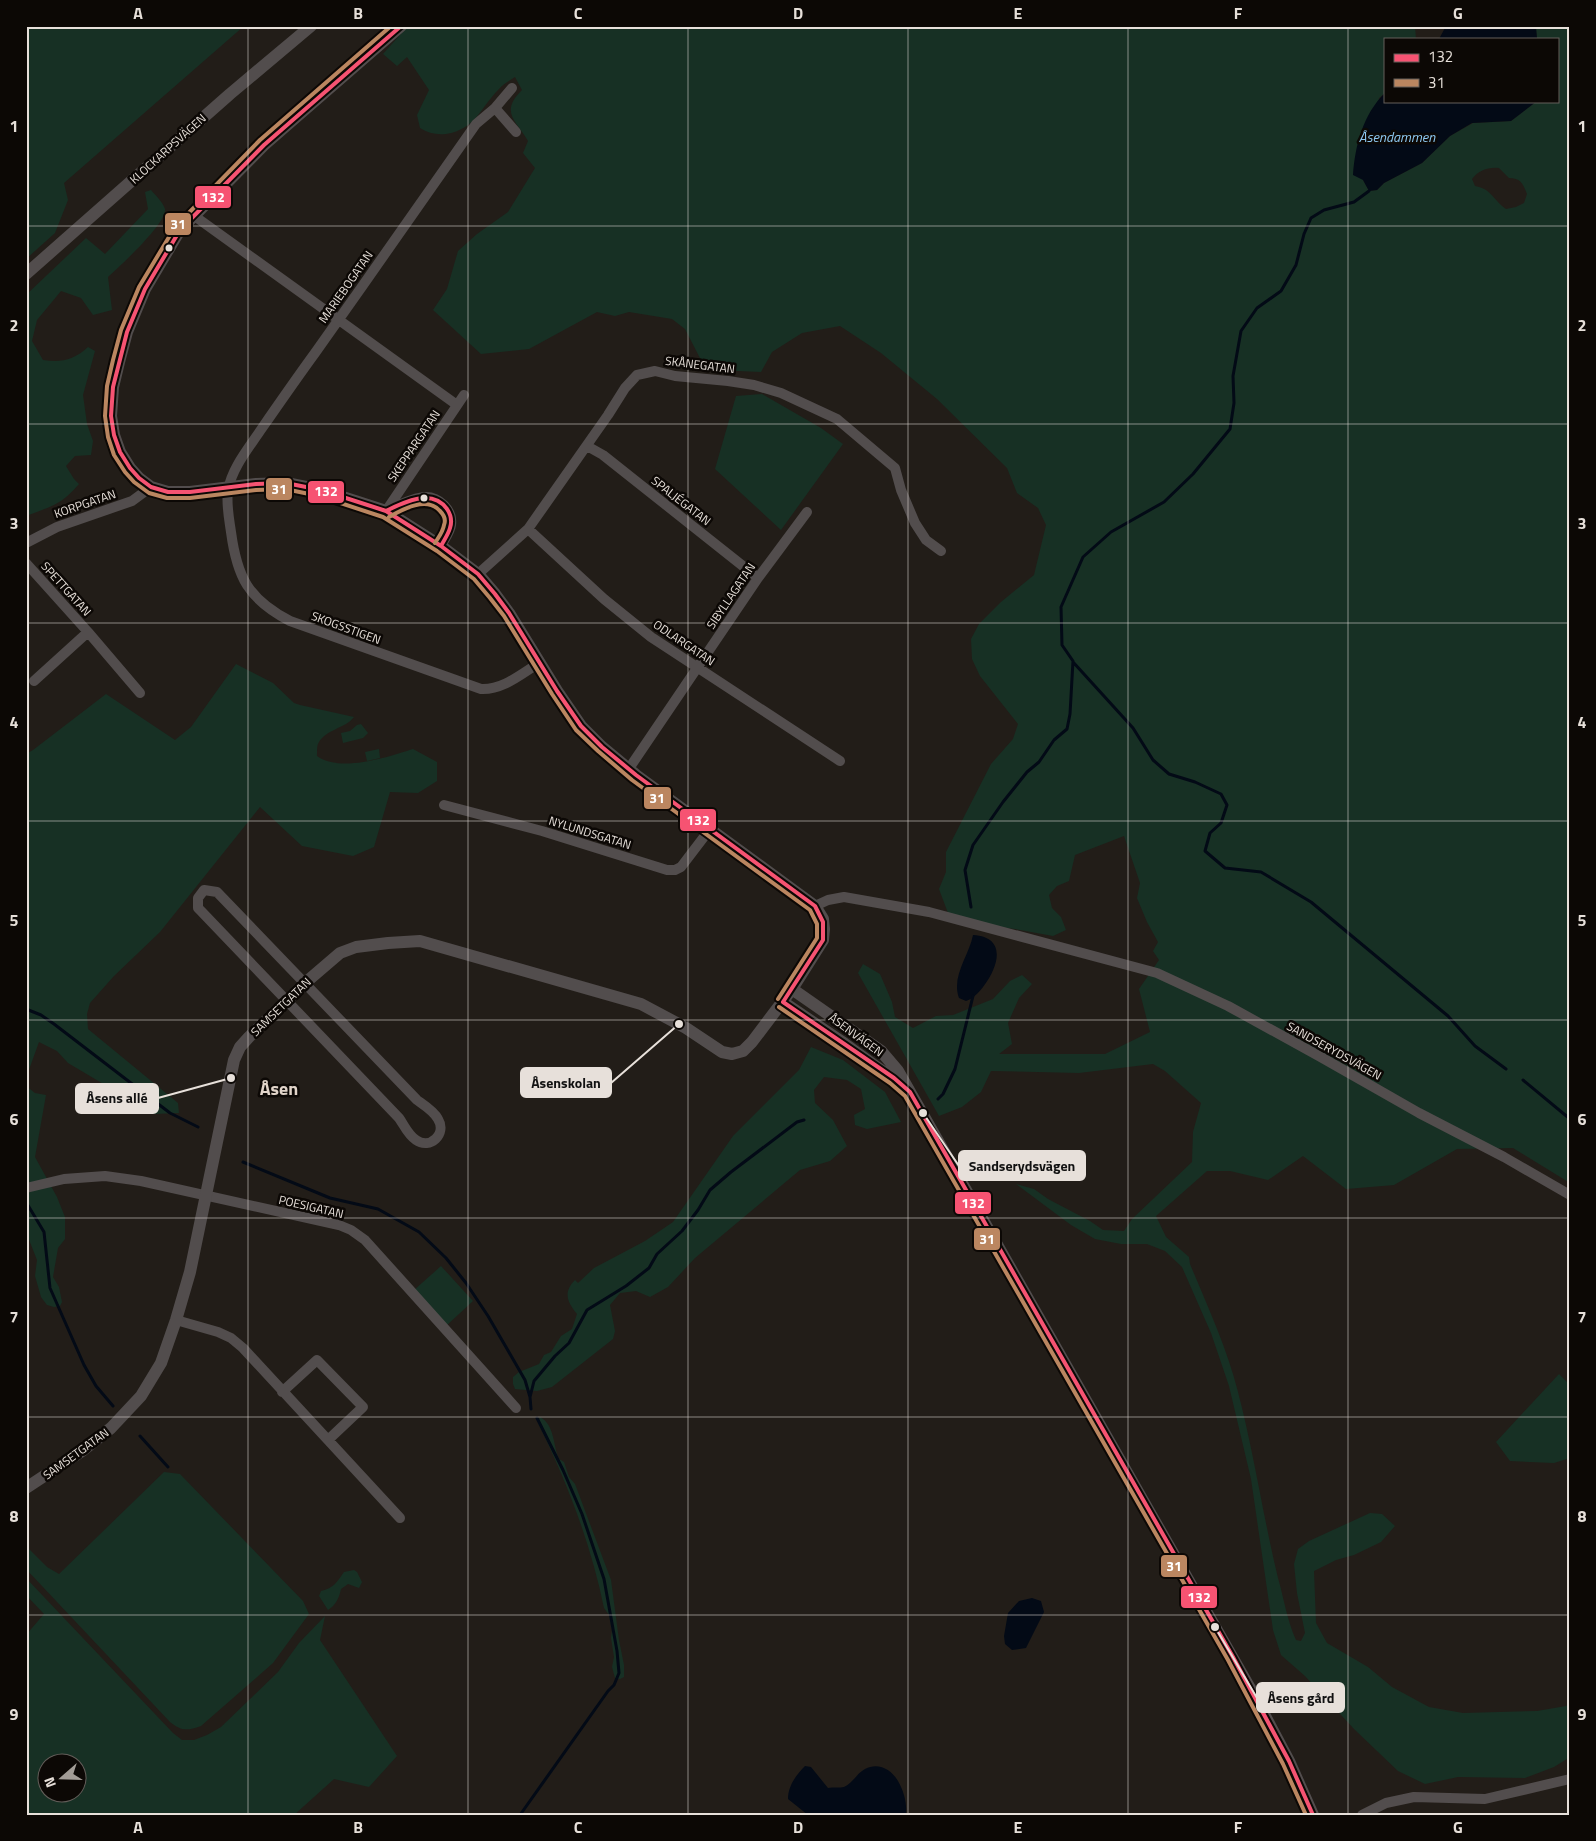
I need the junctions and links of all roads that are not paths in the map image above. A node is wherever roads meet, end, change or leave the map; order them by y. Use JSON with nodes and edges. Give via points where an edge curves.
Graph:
{"nodes":[{"id":1,"x":310,"y":26,"type":"edge"},
{"id":2,"x":401,"y":26,"type":"edge"},
{"id":3,"x":512,"y":88,"type":"dead end"},
{"id":4,"x":495,"y":108,"type":"junction"},
{"id":5,"x":516,"y":132,"type":"dead end"},
{"id":6,"x":193,"y":215,"type":"junction"},
{"id":7,"x":26,"y":274,"type":"edge"},
{"id":8,"x":339,"y":320,"type":"junction"},
{"id":9,"x":464,"y":395,"type":"dead end"},
{"id":10,"x":456,"y":405,"type":"junction"},
{"id":11,"x":587,"y":446,"type":"junction"},
{"id":12,"x":151,"y":487,"type":"junction"},
{"id":13,"x":228,"y":489,"type":"junction"},
{"id":14,"x":386,"y":511,"type":"junction"},
{"id":15,"x":807,"y":512,"type":"dead end"},
{"id":16,"x":528,"y":529,"type":"junction"},
{"id":17,"x":26,"y":543,"type":"edge"},
{"id":18,"x":441,"y":546,"type":"junction"},
{"id":19,"x":941,"y":551,"type":"dead end"},
{"id":20,"x":26,"y":563,"type":"edge"},
{"id":21,"x":478,"y":574,"type":"junction"},
{"id":22,"x":758,"y":578,"type":"junction"},
{"id":23,"x":88,"y":632,"type":"junction"},
{"id":24,"x":539,"y":663,"type":"junction"},
{"id":25,"x":698,"y":667,"type":"junction"},
{"id":26,"x":34,"y":681,"type":"dead end"},
{"id":27,"x":140,"y":693,"type":"dead end"},
{"id":28,"x":840,"y":761,"type":"dead end"},
{"id":29,"x":628,"y":770,"type":"junction"},
{"id":30,"x":444,"y":805,"type":"dead end"},
{"id":31,"x":710,"y":828,"type":"junction"},
{"id":32,"x":815,"y":906,"type":"junction"},
{"id":33,"x":305,"y":983,"type":"junction"},
{"id":34,"x":792,"y":989,"type":"junction"},
{"id":35,"x":286,"y":1001,"type":"junction"},
{"id":36,"x":782,"y":1002,"type":"junction"},
{"id":37,"x":910,"y":1092,"type":"junction"},
{"id":38,"x":26,"y":1188,"type":"edge"},
{"id":39,"x":206,"y":1195,"type":"junction"},
{"id":40,"x":1570,"y":1196,"type":"edge"},
{"id":41,"x":176,"y":1320,"type":"junction"},
{"id":42,"x":282,"y":1392,"type":"junction"},
{"id":43,"x":516,"y":1408,"type":"dead end"},
{"id":44,"x":328,"y":1440,"type":"junction"},
{"id":45,"x":26,"y":1488,"type":"edge"},
{"id":46,"x":400,"y":1518,"type":"dead end"},
{"id":47,"x":1570,"y":1779,"type":"edge"},
{"id":48,"x":1313,"y":1815,"type":"edge"},
{"id":49,"x":1362,"y":1815,"type":"edge"}],
"edges":[{"from":1,"to":7,"type":"street","name":"KLOCKARPSVÄGEN"},
{"from":2,"to":6,"type":"street","via":[[264,145]]},
{"from":3,"to":4,"type":"street","name":"MARIEBOGATAN"},
{"from":4,"to":5,"type":"street"},
{"from":4,"to":8,"type":"street","name":"MARIEBOGATAN","via":[[476,124]]},
{"from":6,"to":8,"type":"street"},
{"from":6,"to":12,"type":"street","via":[[180,230],[145,289],[127,332],[113,387],[111,416],[120,452],[130,468]]},
{"from":8,"to":10,"type":"street"},
{"from":8,"to":13,"type":"street","name":"MARIEBOGATAN","via":[[238,464]]},
{"from":9,"to":10,"type":"street","name":"SKEPPARGATAN"},
{"from":10,"to":14,"type":"street","name":"SKEPPARGATAN"},
{"from":11,"to":16,"type":"street","name":"SKÅNEGATAN"},
{"from":11,"to":19,"type":"street","name":"SKÅNEGATAN","via":[[637,374],[655,371],[772,391],[837,419],[895,468],[915,523],[926,540]]},
{"from":11,"to":22,"type":"street","name":"SPALJÉGATAN","via":[[603,455]]},
{"from":12,"to":13,"type":"street","via":[[168,492]]},
{"from":12,"to":17,"type":"street","name":"KORPGATAN","via":[[132,501],[57,527]]},
{"from":13,"to":14,"type":"street","via":[[286,483],[322,490]]},
{"from":13,"to":24,"type":"street","name":"SKOGSSTIGEN","via":[[234,555],[240,573],[249,589],[276,614],[482,689],[493,690],[504,685]]},
{"from":14,"to":18,"type":"street"},
{"from":14,"to":18,"type":"street","via":[[424,497],[438,500],[451,518]]},
{"from":15,"to":22,"type":"street","name":"SIBYLLAGATAN"},
{"from":16,"to":21,"type":"street","name":"SKÅNEGATAN"},
{"from":16,"to":25,"type":"street","name":"ODLARGATAN","via":[[604,599],[651,637]]},
{"from":18,"to":21,"type":"street"},
{"from":20,"to":23,"type":"street","name":"SPETTGATAN"},
{"from":21,"to":24,"type":"street","via":[[509,613]]},
{"from":22,"to":25,"type":"street","name":"SIBYLLAGATAN"},
{"from":23,"to":26,"type":"street","name":"SPETTGATAN"},
{"from":23,"to":27,"type":"street","name":"SPETTGATAN"},
{"from":24,"to":29,"type":"street","via":[[581,726]]},
{"from":25,"to":28,"type":"street","name":"ODLARGATAN"},
{"from":25,"to":29,"type":"street","name":"SIBYLLAGATAN"},
{"from":29,"to":31,"type":"street"},
{"from":30,"to":31,"type":"street","name":"NYLUNDSGATAN","via":[[667,870],[680,867]]},
{"from":31,"to":32,"type":"street"},
{"from":32,"to":34,"type":"street","via":[[823,919],[823,940]]},
{"from":32,"to":40,"type":"street","name":"SANDSERYDSVÄGEN","via":[[844,897],[929,912],[1157,973],[1228,1006]]},
{"from":33,"to":35,"type":"street","name":"SAMSETGATAN"},
{"from":33,"to":35,"type":"street","via":[[217,892],[204,890],[200,893],[197,902],[201,911]]},
{"from":33,"to":35,"type":"street","via":[[439,1119],[437,1138],[424,1143],[411,1136],[399,1118]]},
{"from":33,"to":36,"type":"street","name":"SAMSETGATAN","via":[[340,953],[356,947],[420,941],[642,1004],[722,1052],[732,1054],[743,1051],[752,1042]]},
{"from":34,"to":36,"type":"street"},
{"from":34,"to":37,"type":"street","name":"ÅSENVÄGEN","via":[[881,1050]]},
{"from":35,"to":39,"type":"street","name":"SAMSETGATAN","via":[[240,1047],[234,1060]]},
{"from":36,"to":37,"type":"street","name":"ÅSENVÄGEN","via":[[886,1072]]},
{"from":37,"to":48,"type":"street","name":"ÅSENVÄGEN","via":[[1255,1697]]},
{"from":38,"to":39,"type":"street","name":"POESIGATAN","via":[[64,1179],[105,1176]]},
{"from":39,"to":41,"type":"street","name":"SAMSETGATAN"},
{"from":39,"to":43,"type":"street","name":"POESIGATAN","via":[[340,1225],[358,1234]]},
{"from":41,"to":42,"type":"street","via":[[231,1338]]},
{"from":41,"to":45,"type":"street","name":"SAMSETGATAN","via":[[160,1363],[141,1396],[97,1440]]},
{"from":42,"to":44,"type":"street"},
{"from":42,"to":44,"type":"street","via":[[317,1360],[363,1407]]},
{"from":44,"to":46,"type":"street"},
{"from":47,"to":49,"type":"street","via":[[1484,1799],[1414,1798],[1386,1803]]}]}
